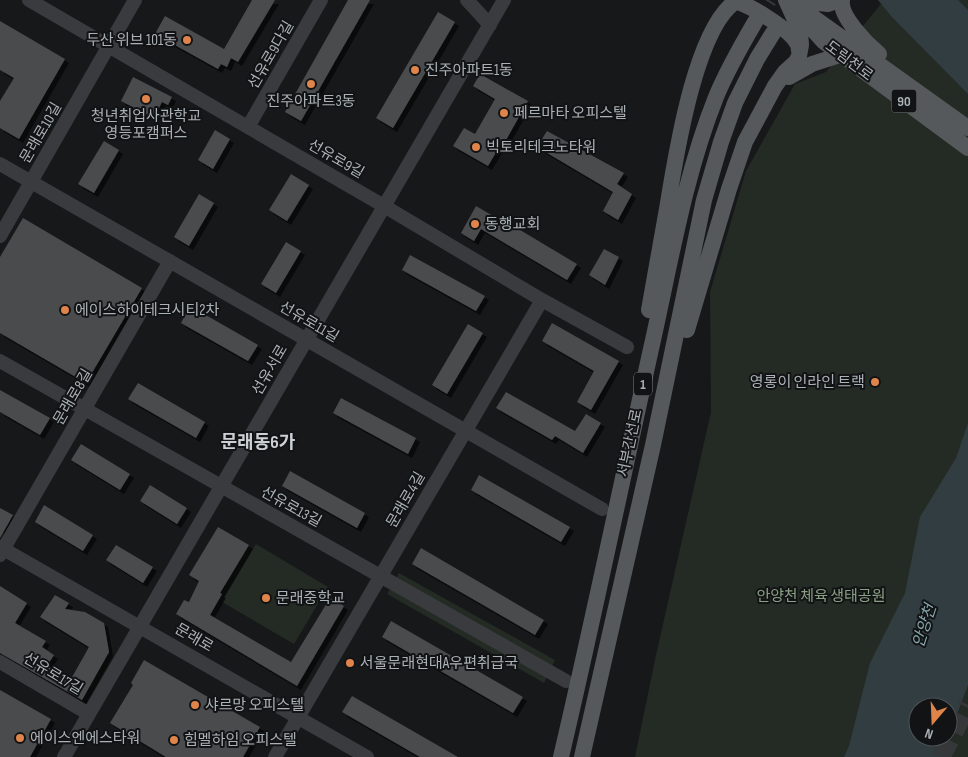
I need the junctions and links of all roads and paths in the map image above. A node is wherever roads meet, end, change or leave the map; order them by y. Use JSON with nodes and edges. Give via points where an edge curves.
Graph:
{"nodes":[{"id":1,"x":29,"y":0,"type":"edge"},
{"id":2,"x":135,"y":0,"type":"edge"},
{"id":3,"x":322,"y":0,"type":"edge"},
{"id":4,"x":468,"y":0,"type":"edge"},
{"id":5,"x":504,"y":0,"type":"edge"},
{"id":6,"x":787,"y":0,"type":"edge"},
{"id":7,"x":838,"y":0,"type":"edge"},
{"id":8,"x":732,"y":2,"type":"edge"},
{"id":9,"x":755,"y":22,"type":"tunnel mouth"},
{"id":10,"x":490,"y":25,"type":"junction"},
{"id":11,"x":773,"y":33,"type":"dead end"},
{"id":12,"x":849,"y":43,"type":"junction"},
{"id":13,"x":109,"y":46,"type":"junction"},
{"id":14,"x":799,"y":56,"type":"junction"},
{"id":15,"x":774,"y":86,"type":"junction"},
{"id":16,"x":248,"y":127,"type":"junction"},
{"id":17,"x":968,"y":128,"type":"edge"},
{"id":18,"x":968,"y":148,"type":"edge"},
{"id":19,"x":0,"y":164,"type":"edge"},
{"id":20,"x":31,"y":182,"type":"junction"},
{"id":21,"x":384,"y":206,"type":"junction"},
{"id":22,"x":0,"y":236,"type":"edge"},
{"id":23,"x":170,"y":262,"type":"junction"},
{"id":24,"x":542,"y":300,"type":"junction"},
{"id":25,"x":306,"y":340,"type":"junction"},
{"id":26,"x":627,"y":347,"type":"dead end"},
{"id":27,"x":0,"y":361,"type":"edge"},
{"id":28,"x":86,"y":409,"type":"junction"},
{"id":29,"x":466,"y":431,"type":"junction"},
{"id":30,"x":630,"y":440,"type":"junction"},
{"id":31,"x":653,"y":445,"type":"junction"},
{"id":32,"x":222,"y":486,"type":"junction"},
{"id":33,"x":602,"y":509,"type":"dead end"},
{"id":34,"x":1,"y":550,"type":"edge"},
{"id":35,"x":381,"y":576,"type":"junction"},
{"id":36,"x":140,"y":626,"type":"junction"},
{"id":37,"x":0,"y":662,"type":"edge"},
{"id":38,"x":566,"y":681,"type":"dead end"},
{"id":39,"x":89,"y":714,"type":"junction"},
{"id":40,"x":298,"y":717,"type":"junction"},
{"id":41,"x":64,"y":757,"type":"edge"},
{"id":42,"x":275,"y":757,"type":"edge"},
{"id":43,"x":367,"y":757,"type":"edge"},
{"id":44,"x":561,"y":757,"type":"edge"},
{"id":45,"x":582,"y":757,"type":"edge"}],
"edges":[{"from":1,"to":13,"type":"street","name":"선유로9길"},
{"from":2,"to":13,"type":"street","name":"문래로10길"},
{"from":3,"to":16,"type":"street","name":"선유로9다길"},
{"from":4,"to":10,"type":"street"},
{"from":5,"to":10,"type":"street","name":"선유서로"},
{"from":6,"to":7,"type":"main road","via":[[822,4]]},
{"from":6,"to":12,"type":"main road","name":"도림천로","number":"90"},
{"from":6,"to":14,"type":"main road","via":[[801,38]]},
{"from":7,"to":12,"type":"main road","via":[[845,15]]},
{"from":8,"to":14,"type":"main road","via":[[748,5],[791,36],[798,46]]},
{"from":8,"to":30,"type":"main road","number":"1","via":[[706,45],[687,102],[647,320]]},
{"from":9,"to":30,"type":"main road","name":"서부간선로","number":"1","via":[[736,55],[701,138]]},
{"from":10,"to":21,"type":"street","name":"선유서로"},
{"from":11,"to":31,"type":"main road","name":"서부간선로","number":"1","via":[[736,103],[704,200]]},
{"from":12,"to":15,"type":"main road"},
{"from":12,"to":17,"type":"main road","name":"도림천로","number":"90"},
{"from":12,"to":18,"type":"main road","name":"도림천로","number":"90"},
{"from":13,"to":16,"type":"street","name":"선유로9길"},
{"from":13,"to":20,"type":"street","name":"문래로10길"},
{"from":14,"to":15,"type":"main road","number":"1"},
{"from":15,"to":31,"type":"main road","number":"1","via":[[738,161]]},
{"from":16,"to":21,"type":"street","name":"선유로9길"},
{"from":19,"to":20,"type":"street","name":"선유로11길"},
{"from":20,"to":22,"type":"street","name":"문래로10길"},
{"from":20,"to":23,"type":"street","name":"선유로11길"},
{"from":21,"to":24,"type":"street","name":"선유로9길"},
{"from":21,"to":25,"type":"street","name":"선유서로"},
{"from":23,"to":25,"type":"street","name":"선유로11길"},
{"from":23,"to":28,"type":"street","name":"문래로8길"},
{"from":24,"to":26,"type":"street","name":"선유로9길"},
{"from":24,"to":29,"type":"street","name":"문래로4길"},
{"from":25,"to":29,"type":"street","name":"선유로11길"},
{"from":25,"to":32,"type":"street","name":"선유서로"},
{"from":27,"to":28,"type":"street","name":"선유로13길"},
{"from":28,"to":32,"type":"street","name":"선유로13길"},
{"from":28,"to":34,"type":"street","name":"문래로8길"},
{"from":29,"to":33,"type":"street","name":"선유로11길"},
{"from":29,"to":35,"type":"street","name":"문래로4길"},
{"from":30,"to":44,"type":"main road","name":"서부간선로","number":"1"},
{"from":31,"to":45,"type":"main road","name":"서부간선로","number":"1"},
{"from":32,"to":35,"type":"street","name":"선유로13길"},
{"from":32,"to":36,"type":"street","name":"선유서로"},
{"from":34,"to":36,"type":"street","name":"문래로"},
{"from":35,"to":38,"type":"street","name":"선유로13길"},
{"from":35,"to":40,"type":"street","name":"문래로4길"},
{"from":36,"to":39,"type":"street","name":"선유서로"},
{"from":36,"to":40,"type":"street","name":"문래로"},
{"from":37,"to":39,"type":"street","name":"선유로17길"},
{"from":39,"to":41,"type":"street","name":"선유서로"},
{"from":40,"to":42,"type":"street","name":"문래로4길"},
{"from":40,"to":43,"type":"street","name":"문래로"}]}
